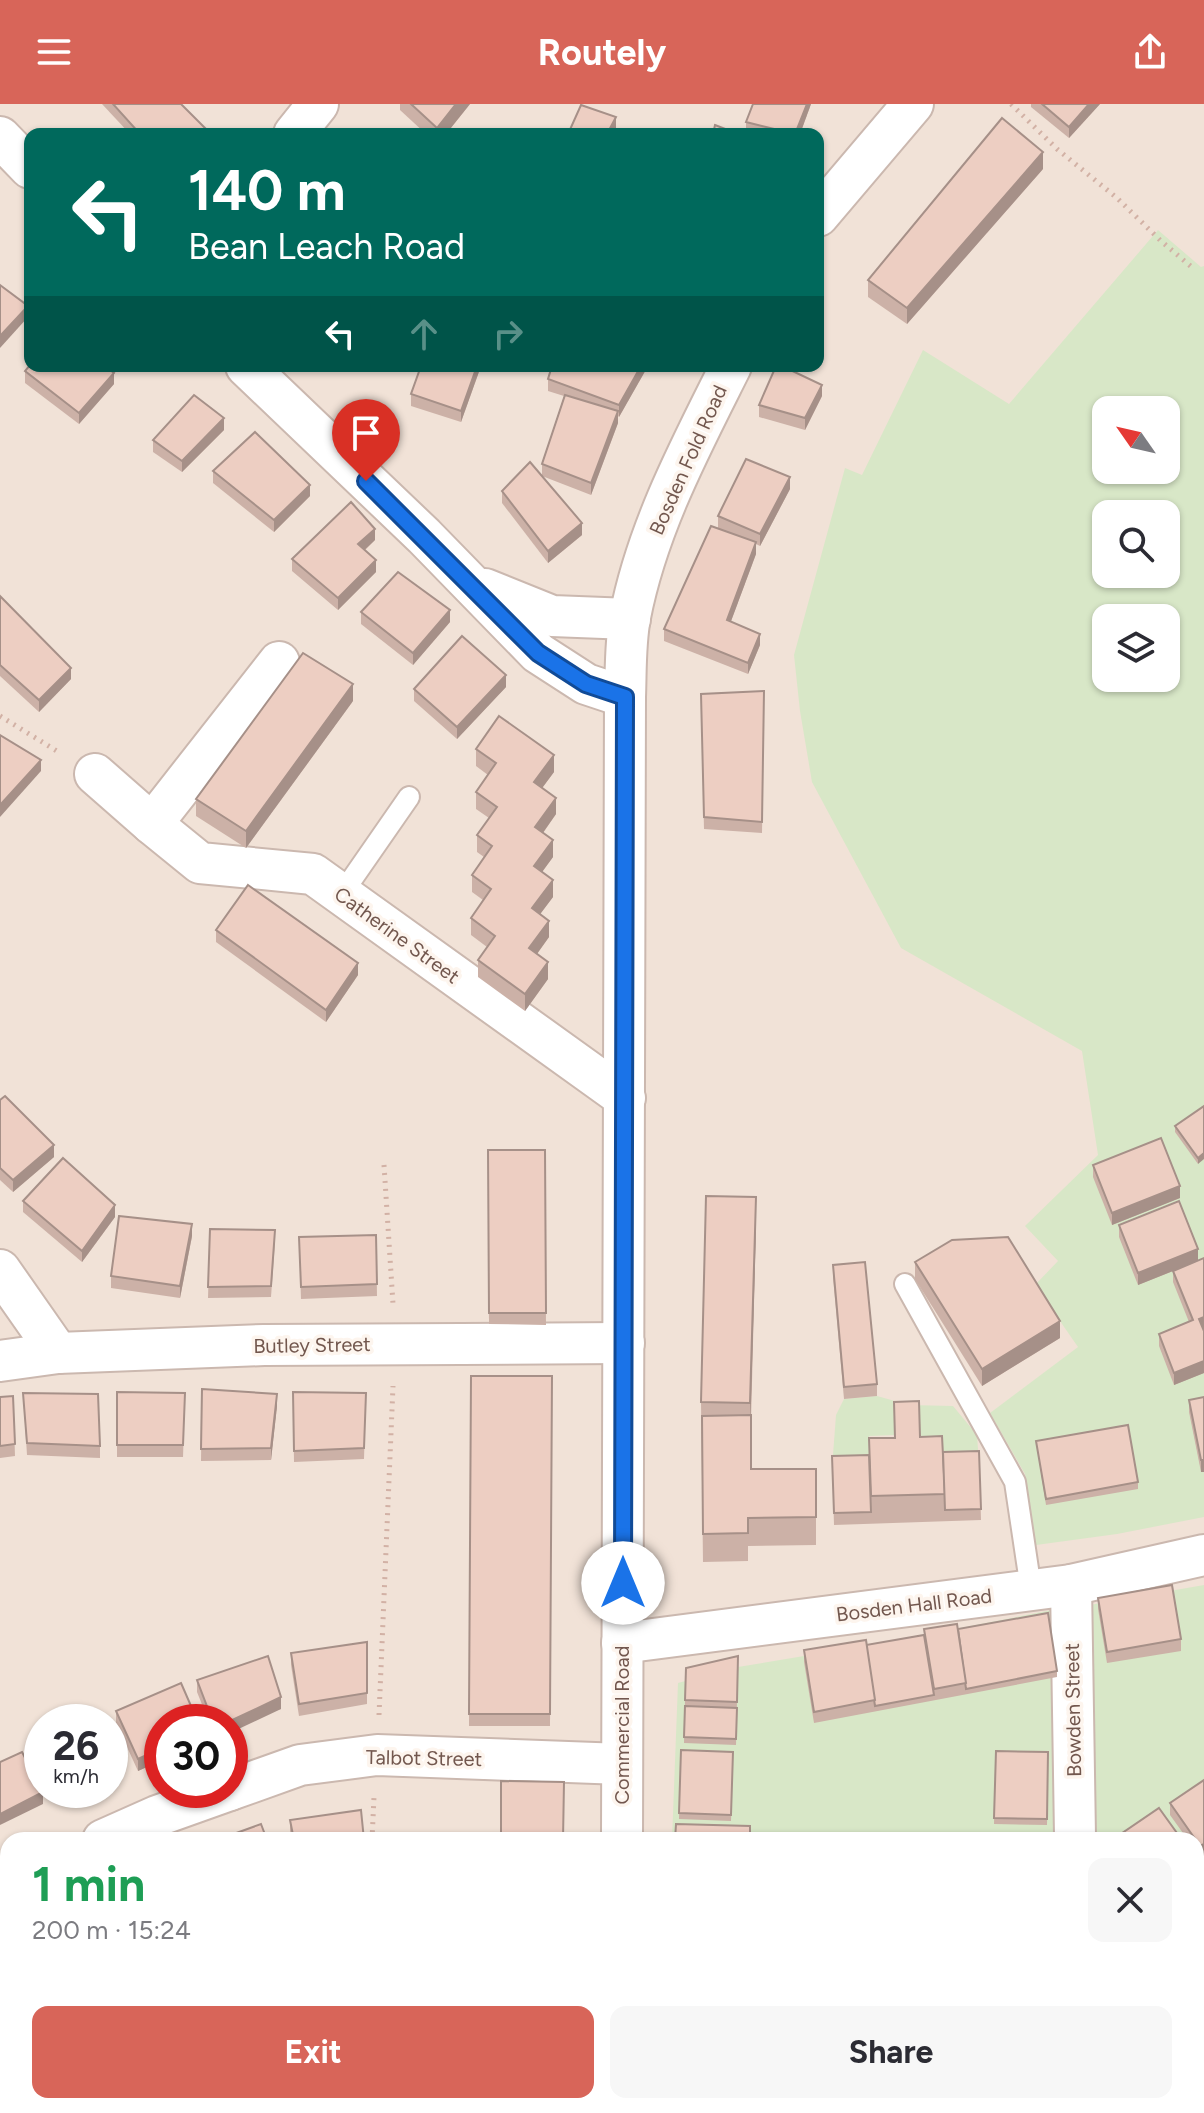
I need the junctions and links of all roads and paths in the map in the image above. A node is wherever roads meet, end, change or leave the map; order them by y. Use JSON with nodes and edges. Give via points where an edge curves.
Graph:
{"nodes":[{"id":1,"x":318,"y":104,"type":"edge"},
{"id":2,"x":913,"y":104,"type":"edge"},
{"id":3,"x":1011,"y":104,"type":"edge"},
{"id":4,"x":299,"y":128,"type":"edge"},
{"id":5,"x":0,"y":137,"type":"edge"},
{"id":6,"x":24,"y":162,"type":"edge"},
{"id":7,"x":824,"y":209,"type":"edge"},
{"id":8,"x":1194,"y":269,"type":"dead end"},
{"id":9,"x":252,"y":372,"type":"edge"},
{"id":10,"x":728,"y":372,"type":"edge"},
{"id":11,"x":467,"y":580,"type":"junction"},
{"id":12,"x":630,"y":619,"type":"junction"},
{"id":13,"x":279,"y":662,"type":"dead end"},
{"id":14,"x":625,"y":697,"type":"junction"},
{"id":15,"x":0,"y":716,"type":"edge"},
{"id":16,"x":95,"y":774,"type":"joint"},
{"id":17,"x":409,"y":797,"type":"dead end"},
{"id":18,"x":152,"y":824,"type":"junction"},
{"id":19,"x":341,"y":895,"type":"junction"},
{"id":20,"x":625,"y":1098,"type":"junction"},
{"id":21,"x":384,"y":1165,"type":"dead end"},
{"id":22,"x":0,"y":1270,"type":"edge"},
{"id":23,"x":905,"y":1284,"type":"dead end"},
{"id":24,"x":624,"y":1343,"type":"junction"},
{"id":25,"x":395,"y":1344,"type":"junction"},
{"id":26,"x":58,"y":1353,"type":"junction"},
{"id":27,"x":0,"y":1361,"type":"edge"},
{"id":28,"x":1204,"y":1555,"type":"edge"},
{"id":29,"x":1071,"y":1585,"type":"junction"},
{"id":30,"x":1031,"y":1589,"type":"junction"},
{"id":31,"x":622,"y":1643,"type":"junction"},
{"id":32,"x":377,"y":1755,"type":"junction"},
{"id":33,"x":622,"y":1764,"type":"junction"},
{"id":34,"x":248,"y":1784,"type":"edge"},
{"id":35,"x":179,"y":1808,"type":"edge"},
{"id":36,"x":121,"y":1832,"type":"edge"},
{"id":37,"x":372,"y":1832,"type":"edge"},
{"id":38,"x":622,"y":1832,"type":"edge"},
{"id":39,"x":1075,"y":1832,"type":"edge"}],
"edges":[{"from":1,"to":4,"type":"street"},
{"from":2,"to":7,"type":"street"},
{"from":3,"to":8,"type":"path"},
{"from":5,"to":6,"type":"street"},
{"from":9,"to":11,"type":"street"},
{"from":10,"to":12,"type":"street","name":"Bosden Fold Road","via":[[655,530]]},
{"from":11,"to":12,"type":"street","via":[[552,616]]},
{"from":11,"to":14,"type":"street","via":[[538,653],[586,684]]},
{"from":12,"to":14,"type":"street","name":"Bosden Fold Road"},
{"from":13,"to":18,"type":"street"},
{"from":14,"to":20,"type":"street","name":"Commercial Road"},
{"from":15,"to":16,"type":"path"},
{"from":16,"to":18,"type":"street","name":"Catherine Street"},
{"from":17,"to":19,"type":"lane"},
{"from":18,"to":19,"type":"street","name":"Catherine Street","via":[[200,863],[313,874]]},
{"from":19,"to":20,"type":"street","name":"Catherine Street"},
{"from":20,"to":24,"type":"street","name":"Commercial Road"},
{"from":21,"to":25,"type":"path"},
{"from":22,"to":26,"type":"street"},
{"from":23,"to":30,"type":"lane","via":[[1015,1482]]},
{"from":24,"to":25,"type":"street","name":"Butley Street"},
{"from":24,"to":31,"type":"street","name":"Commercial Road"},
{"from":25,"to":26,"type":"street","name":"Butley Street"},
{"from":25,"to":32,"type":"path"},
{"from":26,"to":27,"type":"street","name":"Butley Street"},
{"from":28,"to":29,"type":"street","name":"Bosden Hall Road"},
{"from":29,"to":30,"type":"street","name":"Bosden Hall Road"},
{"from":29,"to":39,"type":"street","name":"Bowden Street"},
{"from":30,"to":31,"type":"street","name":"Bosden Hall Road"},
{"from":31,"to":33,"type":"street","name":"Commercial Road"},
{"from":32,"to":33,"type":"street","name":"Talbot Street"},
{"from":32,"to":34,"type":"street","name":"Talbot Street","via":[[300,1765]]},
{"from":32,"to":37,"type":"path"},
{"from":33,"to":38,"type":"street","name":"Commercial Road"},
{"from":35,"to":36,"type":"street","name":"Talbot Street"}]}
